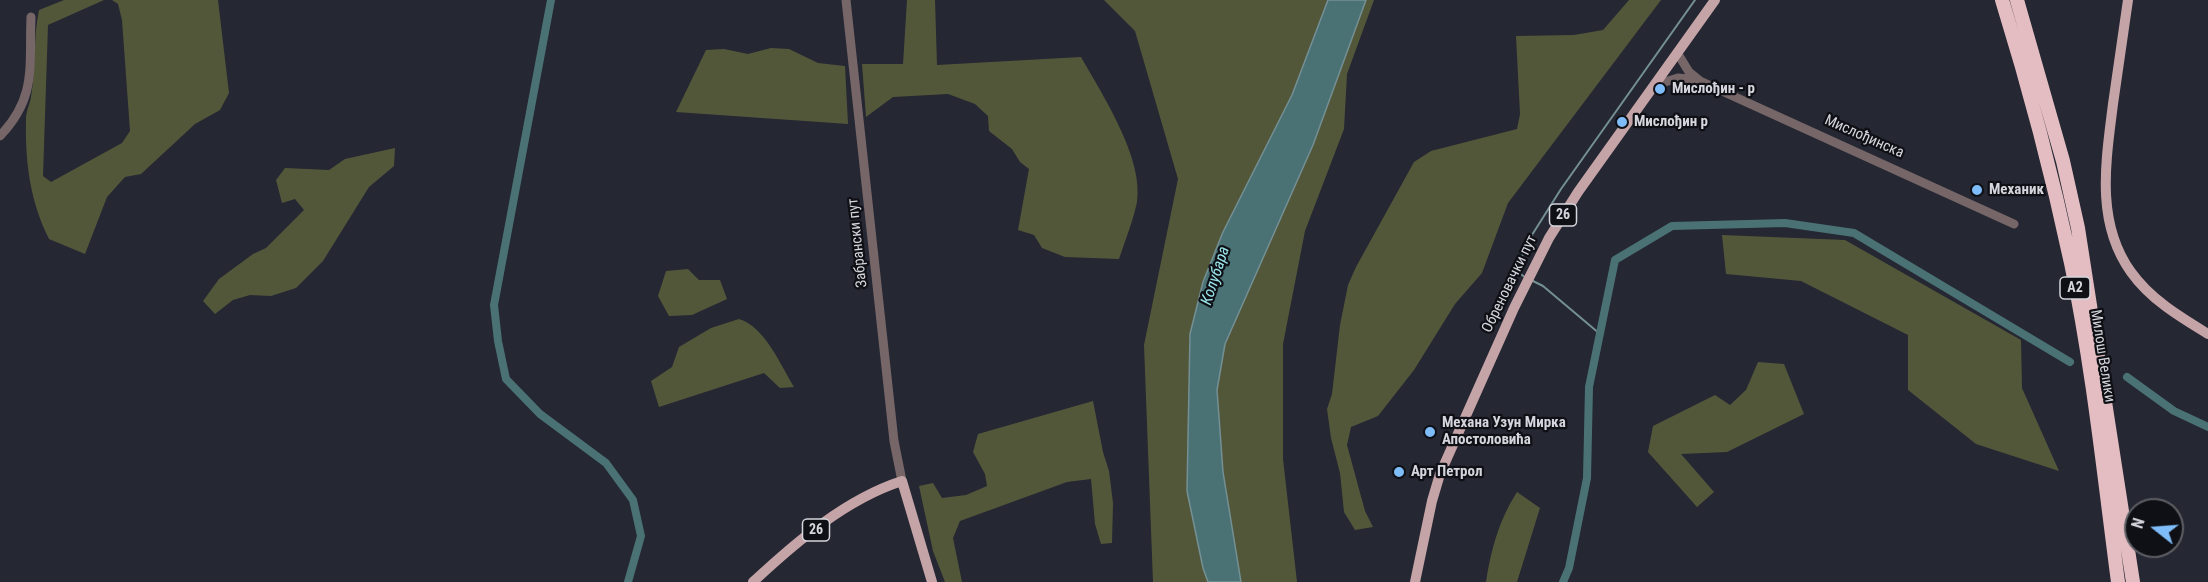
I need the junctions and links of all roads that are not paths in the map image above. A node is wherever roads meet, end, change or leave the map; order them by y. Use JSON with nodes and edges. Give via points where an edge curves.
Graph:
{"nodes":[{"id":1,"x":846,"y":0,"type":"edge"},
{"id":2,"x":1715,"y":0,"type":"edge"},
{"id":3,"x":2002,"y":0,"type":"edge"},
{"id":4,"x":2016,"y":0,"type":"edge"},
{"id":5,"x":2128,"y":0,"type":"edge"},
{"id":6,"x":31,"y":17,"type":"dead end"},
{"id":7,"x":1678,"y":54,"type":"junction"},
{"id":8,"x":1700,"y":81,"type":"junction"},
{"id":9,"x":1655,"y":85,"type":"junction"},
{"id":10,"x":0,"y":136,"type":"edge"},
{"id":11,"x":2014,"y":224,"type":"dead end"},
{"id":12,"x":2205,"y":333,"type":"edge"},
{"id":13,"x":902,"y":481,"type":"junction"},
{"id":14,"x":753,"y":582,"type":"edge"},
{"id":15,"x":932,"y":582,"type":"edge"},
{"id":16,"x":1415,"y":582,"type":"edge"},
{"id":17,"x":2118,"y":582,"type":"edge"},
{"id":18,"x":2133,"y":582,"type":"edge"}],
"edges":[{"from":1,"to":13,"type":"street","name":"Забрански пут","via":[[894,441]]},
{"from":2,"to":7,"type":"main road","name":"Обреновачки пут","number":"26"},
{"from":3,"to":17,"type":"highway","name":"Милош Велики","number":"A2","via":[[2035,111],[2071,266]]},
{"from":4,"to":18,"type":"highway","name":"Милош Велики","number":"A2","via":[[2060,150],[2078,228]]},
{"from":5,"to":12,"type":"main road","via":[[2105,177],[2110,228],[2123,259],[2142,285]]},
{"from":6,"to":10,"type":"street","via":[[28,93],[16,119]]},
{"from":7,"to":8,"type":"street","name":"Мислођинска"},
{"from":7,"to":9,"type":"main road","name":"Обреновачки пут","number":"26"},
{"from":8,"to":9,"type":"street","name":"Мислођинска","via":[[1677,78]]},
{"from":8,"to":11,"type":"street","name":"Мислођинска"},
{"from":9,"to":16,"type":"main road","name":"Обреновачки пут","number":"26","via":[[1573,200],[1531,272],[1440,474]]},
{"from":13,"to":14,"type":"main road","number":"26","via":[[874,492],[831,518]]},
{"from":13,"to":15,"type":"main road"}]}
